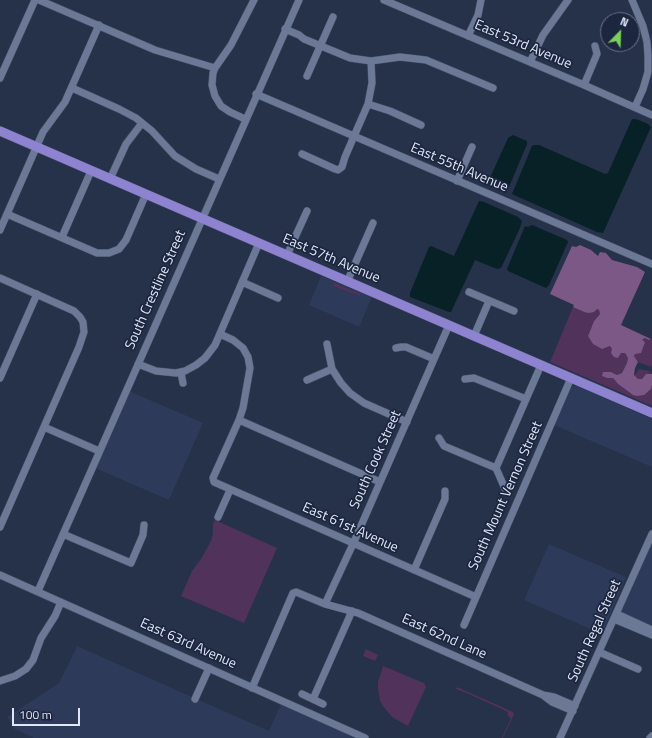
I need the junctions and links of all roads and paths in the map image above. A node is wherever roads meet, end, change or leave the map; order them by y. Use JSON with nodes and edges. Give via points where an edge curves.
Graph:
{"nodes":[{"id":1,"x":35,"y":0,"type":"edge"},
{"id":2,"x":39,"y":0,"type":"edge"},
{"id":3,"x":254,"y":0,"type":"edge"},
{"id":4,"x":299,"y":0,"type":"edge"},
{"id":5,"x":384,"y":0,"type":"edge"},
{"id":6,"x":482,"y":0,"type":"edge"},
{"id":7,"x":568,"y":0,"type":"edge"},
{"id":8,"x":632,"y":0,"type":"edge"},
{"id":9,"x":333,"y":17,"type":"dead end"},
{"id":10,"x":99,"y":26,"type":"junction"},
{"id":11,"x":284,"y":31,"type":"junction"},
{"id":12,"x":468,"y":36,"type":"junction"},
{"id":13,"x":595,"y":46,"type":"dead end"},
{"id":14,"x":320,"y":47,"type":"junction"},
{"id":15,"x":371,"y":61,"type":"junction"},
{"id":16,"x":530,"y":62,"type":"junction"},
{"id":17,"x":215,"y":68,"type":"junction"},
{"id":18,"x":307,"y":76,"type":"dead end"},
{"id":19,"x":0,"y":78,"type":"edge"},
{"id":20,"x":584,"y":85,"type":"junction"},
{"id":21,"x":72,"y":88,"type":"junction"},
{"id":22,"x":493,"y":88,"type":"dead end"},
{"id":23,"x":256,"y":94,"type":"junction"},
{"id":24,"x":368,"y":104,"type":"junction"},
{"id":25,"x":634,"y":107,"type":"junction"},
{"id":26,"x":652,"y":115,"type":"edge"},
{"id":27,"x":245,"y":119,"type":"junction"},
{"id":28,"x":142,"y":123,"type":"junction"},
{"id":29,"x":421,"y":125,"type":"dead end"},
{"id":30,"x":0,"y":131,"type":"edge"},
{"id":31,"x":354,"y":136,"type":"junction"},
{"id":32,"x":36,"y":147,"type":"junction"},
{"id":33,"x":472,"y":147,"type":"dead end"},
{"id":34,"x":302,"y":154,"type":"dead end"},
{"id":35,"x":91,"y":171,"type":"junction"},
{"id":36,"x":110,"y":179,"type":"junction"},
{"id":37,"x":219,"y":179,"type":"junction"},
{"id":38,"x":457,"y":181,"type":"junction"},
{"id":39,"x":146,"y":194,"type":"junction"},
{"id":40,"x":307,"y":211,"type":"dead end"},
{"id":41,"x":7,"y":214,"type":"junction"},
{"id":42,"x":202,"y":218,"type":"junction"},
{"id":43,"x":373,"y":223,"type":"dead end"},
{"id":44,"x":0,"y":230,"type":"edge"},
{"id":45,"x":62,"y":237,"type":"junction"},
{"id":46,"x":259,"y":243,"type":"junction"},
{"id":47,"x":287,"y":256,"type":"junction"},
{"id":48,"x":652,"y":264,"type":"edge"},
{"id":49,"x":0,"y":278,"type":"edge"},
{"id":50,"x":242,"y":282,"type":"junction"},
{"id":51,"x":347,"y":282,"type":"junction"},
{"id":52,"x":469,"y":292,"type":"dead end"},
{"id":53,"x":37,"y":294,"type":"junction"},
{"id":54,"x":278,"y":298,"type":"dead end"},
{"id":55,"x":489,"y":301,"type":"junction"},
{"id":56,"x":514,"y":311,"type":"dead end"},
{"id":57,"x":449,"y":325,"type":"junction"},
{"id":58,"x":220,"y":334,"type":"junction"},
{"id":59,"x":474,"y":336,"type":"junction"},
{"id":60,"x":327,"y":344,"type":"dead end"},
{"id":61,"x":396,"y":348,"type":"dead end"},
{"id":62,"x":434,"y":359,"type":"junction"},
{"id":63,"x":138,"y":364,"type":"junction"},
{"id":64,"x":541,"y":365,"type":"junction"},
{"id":65,"x":332,"y":369,"type":"junction"},
{"id":66,"x":181,"y":373,"type":"junction"},
{"id":67,"x":0,"y":378,"type":"edge"},
{"id":68,"x":571,"y":378,"type":"junction"},
{"id":69,"x":465,"y":379,"type":"dead end"},
{"id":70,"x":307,"y":380,"type":"dead end"},
{"id":71,"x":183,"y":383,"type":"dead end"},
{"id":72,"x":526,"y":400,"type":"junction"},
{"id":73,"x":652,"y":413,"type":"edge"},
{"id":74,"x":239,"y":420,"type":"junction"},
{"id":75,"x":406,"y":422,"type":"junction"},
{"id":76,"x":44,"y":427,"type":"junction"},
{"id":77,"x":439,"y":438,"type":"dead end"},
{"id":78,"x":99,"y":451,"type":"junction"},
{"id":79,"x":496,"y":468,"type":"junction"},
{"id":80,"x":380,"y":482,"type":"junction"},
{"id":81,"x":230,"y":490,"type":"junction"},
{"id":82,"x":445,"y":491,"type":"dead end"},
{"id":83,"x":506,"y":491,"type":"dead end"},
{"id":84,"x":218,"y":516,"type":"dead end"},
{"id":85,"x":144,"y":525,"type":"dead end"},
{"id":86,"x":0,"y":527,"type":"edge"},
{"id":87,"x":63,"y":534,"type":"junction"},
{"id":88,"x":652,"y":534,"type":"edge"},
{"id":89,"x":353,"y":544,"type":"junction"},
{"id":90,"x":414,"y":570,"type":"junction"},
{"id":91,"x":0,"y":575,"type":"edge"},
{"id":92,"x":38,"y":591,"type":"junction"},
{"id":93,"x":476,"y":597,"type":"junction"},
{"id":94,"x":61,"y":602,"type":"junction"},
{"id":95,"x":329,"y":605,"type":"junction"},
{"id":96,"x":352,"y":611,"type":"junction"},
{"id":97,"x":616,"y":617,"type":"junction"},
{"id":98,"x":464,"y":625,"type":"dead end"},
{"id":99,"x":652,"y":630,"type":"edge"},
{"id":100,"x":652,"y":635,"type":"edge"},
{"id":101,"x":599,"y":652,"type":"junction"},
{"id":102,"x":209,"y":668,"type":"junction"},
{"id":103,"x":638,"y":669,"type":"dead end"},
{"id":104,"x":0,"y":681,"type":"edge"},
{"id":105,"x":252,"y":688,"type":"junction"},
{"id":106,"x":302,"y":694,"type":"dead end"},
{"id":107,"x":543,"y":695,"type":"junction"},
{"id":108,"x":195,"y":699,"type":"dead end"},
{"id":109,"x":313,"y":699,"type":"junction"},
{"id":110,"x":323,"y":704,"type":"dead end"},
{"id":111,"x":574,"y":709,"type":"junction"},
{"id":112,"x":365,"y":738,"type":"edge"},
{"id":113,"x":560,"y":738,"type":"edge"}],
"edges":[{"from":1,"to":19,"type":"street"},
{"from":2,"to":10,"type":"street"},
{"from":3,"to":17,"type":"street"},
{"from":4,"to":11,"type":"street","name":"South Crestline Street"},
{"from":5,"to":12,"type":"street","name":"East 53rd Avenue"},
{"from":6,"to":12,"type":"street"},
{"from":7,"to":16,"type":"street","via":[[542,35]]},
{"from":8,"to":25,"type":"street","via":[[643,26],[648,56],[648,72]]},
{"from":9,"to":14,"type":"street"},
{"from":10,"to":17,"type":"street","via":[[160,52]]},
{"from":10,"to":21,"type":"street"},
{"from":11,"to":14,"type":"street","via":[[299,35]]},
{"from":11,"to":23,"type":"street","name":"South Crestline Street"},
{"from":12,"to":16,"type":"street","name":"East 53rd Avenue"},
{"from":13,"to":20,"type":"street","via":[[597,54]]},
{"from":14,"to":15,"type":"street","via":[[350,58]]},
{"from":14,"to":18,"type":"street"},
{"from":15,"to":22,"type":"street","via":[[400,57],[426,60]]},
{"from":15,"to":24,"type":"street","via":[[372,83]]},
{"from":16,"to":20,"type":"street","name":"East 53rd Avenue"},
{"from":17,"to":27,"type":"street","via":[[212,85],[215,96],[225,109]]},
{"from":20,"to":25,"type":"street","name":"East 53rd Avenue"},
{"from":21,"to":28,"type":"street","via":[[120,109]]},
{"from":21,"to":32,"type":"street"},
{"from":23,"to":27,"type":"street","name":"South Crestline Street"},
{"from":23,"to":31,"type":"street","name":"East 55th Avenue"},
{"from":24,"to":29,"type":"street"},
{"from":24,"to":31,"type":"street"},
{"from":25,"to":26,"type":"street","name":"East 53rd Avenue"},
{"from":27,"to":37,"type":"street","name":"South Crestline Street"},
{"from":28,"to":36,"type":"street","via":[[126,144]]},
{"from":28,"to":37,"type":"street","via":[[175,156]]},
{"from":30,"to":32,"type":"main road","name":"East 57th Avenue"},
{"from":31,"to":34,"type":"street","via":[[340,169]]},
{"from":31,"to":38,"type":"street","name":"East 55th Avenue"},
{"from":32,"to":35,"type":"main road","name":"East 57th Avenue"},
{"from":32,"to":41,"type":"street"},
{"from":33,"to":38,"type":"street"},
{"from":35,"to":36,"type":"main road","name":"East 57th Avenue"},
{"from":35,"to":45,"type":"street"},
{"from":36,"to":39,"type":"main road","name":"East 57th Avenue"},
{"from":37,"to":42,"type":"street","name":"South Crestline Street"},
{"from":38,"to":48,"type":"street","name":"East 55th Avenue"},
{"from":39,"to":42,"type":"main road","name":"East 57th Avenue"},
{"from":39,"to":45,"type":"street","via":[[126,240],[114,252],[97,253]]},
{"from":40,"to":47,"type":"street"},
{"from":41,"to":44,"type":"street"},
{"from":41,"to":45,"type":"street"},
{"from":42,"to":46,"type":"main road","name":"East 57th Avenue"},
{"from":42,"to":63,"type":"street","name":"South Crestline Street"},
{"from":43,"to":51,"type":"street"},
{"from":46,"to":47,"type":"main road","name":"East 57th Avenue"},
{"from":46,"to":50,"type":"street"},
{"from":47,"to":51,"type":"main road","name":"East 57th Avenue"},
{"from":49,"to":53,"type":"street"},
{"from":50,"to":54,"type":"street"},
{"from":50,"to":58,"type":"street"},
{"from":51,"to":57,"type":"main road","name":"East 57th Avenue"},
{"from":52,"to":55,"type":"street"},
{"from":53,"to":67,"type":"street"},
{"from":53,"to":76,"type":"street","via":[[74,311],[83,322],[84,332]]},
{"from":55,"to":56,"type":"street"},
{"from":55,"to":59,"type":"street"},
{"from":57,"to":59,"type":"main road","name":"East 57th Avenue"},
{"from":57,"to":62,"type":"street","name":"South Cook Street"},
{"from":58,"to":66,"type":"street","via":[[205,358],[196,366]]},
{"from":58,"to":74,"type":"street","via":[[243,348],[248,357],[250,368]]},
{"from":59,"to":64,"type":"main road","name":"East 57th Avenue"},
{"from":60,"to":65,"type":"street"},
{"from":61,"to":62,"type":"street","via":[[406,347]]},
{"from":62,"to":75,"type":"street","name":"South Cook Street"},
{"from":63,"to":66,"type":"street","via":[[156,371]]},
{"from":63,"to":78,"type":"street","name":"South Crestline Street"},
{"from":64,"to":68,"type":"main road","name":"East 57th Avenue"},
{"from":64,"to":72,"type":"street"},
{"from":65,"to":70,"type":"street"},
{"from":65,"to":75,"type":"street","via":[[356,398]]},
{"from":66,"to":71,"type":"street"},
{"from":68,"to":73,"type":"main road","name":"East 57th Avenue"},
{"from":68,"to":93,"type":"street","name":"South Mount Vernon Street"},
{"from":69,"to":72,"type":"street","via":[[474,378]]},
{"from":72,"to":79,"type":"street"},
{"from":74,"to":80,"type":"street"},
{"from":74,"to":81,"type":"street","name":"East 61st Avenue","via":[[213,478],[214,482]]},
{"from":75,"to":80,"type":"street","name":"South Cook Street"},
{"from":76,"to":78,"type":"street"},
{"from":76,"to":86,"type":"street"},
{"from":77,"to":79,"type":"street","via":[[444,446]]},
{"from":78,"to":87,"type":"street","name":"South Crestline Street"},
{"from":79,"to":83,"type":"street"},
{"from":80,"to":89,"type":"street","name":"South Cook Street"},
{"from":81,"to":84,"type":"street"},
{"from":81,"to":89,"type":"street","name":"East 61st Avenue"},
{"from":82,"to":90,"type":"street","via":[[445,499]]},
{"from":85,"to":87,"type":"street","via":[[143,535],[130,563]]},
{"from":87,"to":92,"type":"street","name":"South Crestline Street"},
{"from":88,"to":97,"type":"street","name":"South Regal Street"},
{"from":89,"to":90,"type":"street","name":"East 61st Avenue"},
{"from":89,"to":95,"type":"street","name":"South Cook Street"},
{"from":90,"to":93,"type":"street","name":"East 61st Avenue"},
{"from":91,"to":92,"type":"street","name":"East 63rd Avenue"},
{"from":92,"to":94,"type":"street","name":"East 63rd Avenue"},
{"from":93,"to":98,"type":"street","name":"South Mount Vernon Street"},
{"from":94,"to":102,"type":"street","name":"East 63rd Avenue"},
{"from":94,"to":104,"type":"street","via":[[41,638],[33,660],[26,669]]},
{"from":95,"to":96,"type":"street","name":"East 62nd Lane"},
{"from":95,"to":105,"type":"street","name":"East 62nd Lane","via":[[294,593]]},
{"from":96,"to":107,"type":"street","name":"East 62nd Lane"},
{"from":96,"to":109,"type":"street"},
{"from":97,"to":99,"type":"street"},
{"from":97,"to":100,"type":"street"},
{"from":97,"to":101,"type":"street","name":"South Regal Street"},
{"from":101,"to":103,"type":"street"},
{"from":101,"to":111,"type":"street","name":"South Regal Street"},
{"from":102,"to":105,"type":"street","name":"East 63rd Avenue"},
{"from":102,"to":108,"type":"street"},
{"from":105,"to":112,"type":"street","name":"East 63rd Avenue"},
{"from":106,"to":109,"type":"street"},
{"from":107,"to":111,"type":"street","name":"East 62nd Lane","via":[[554,697]]},
{"from":107,"to":111,"type":"street","name":"East 62nd Lane","via":[[552,702]]},
{"from":109,"to":110,"type":"street"},
{"from":111,"to":113,"type":"street","name":"South Regal Street"}]}
